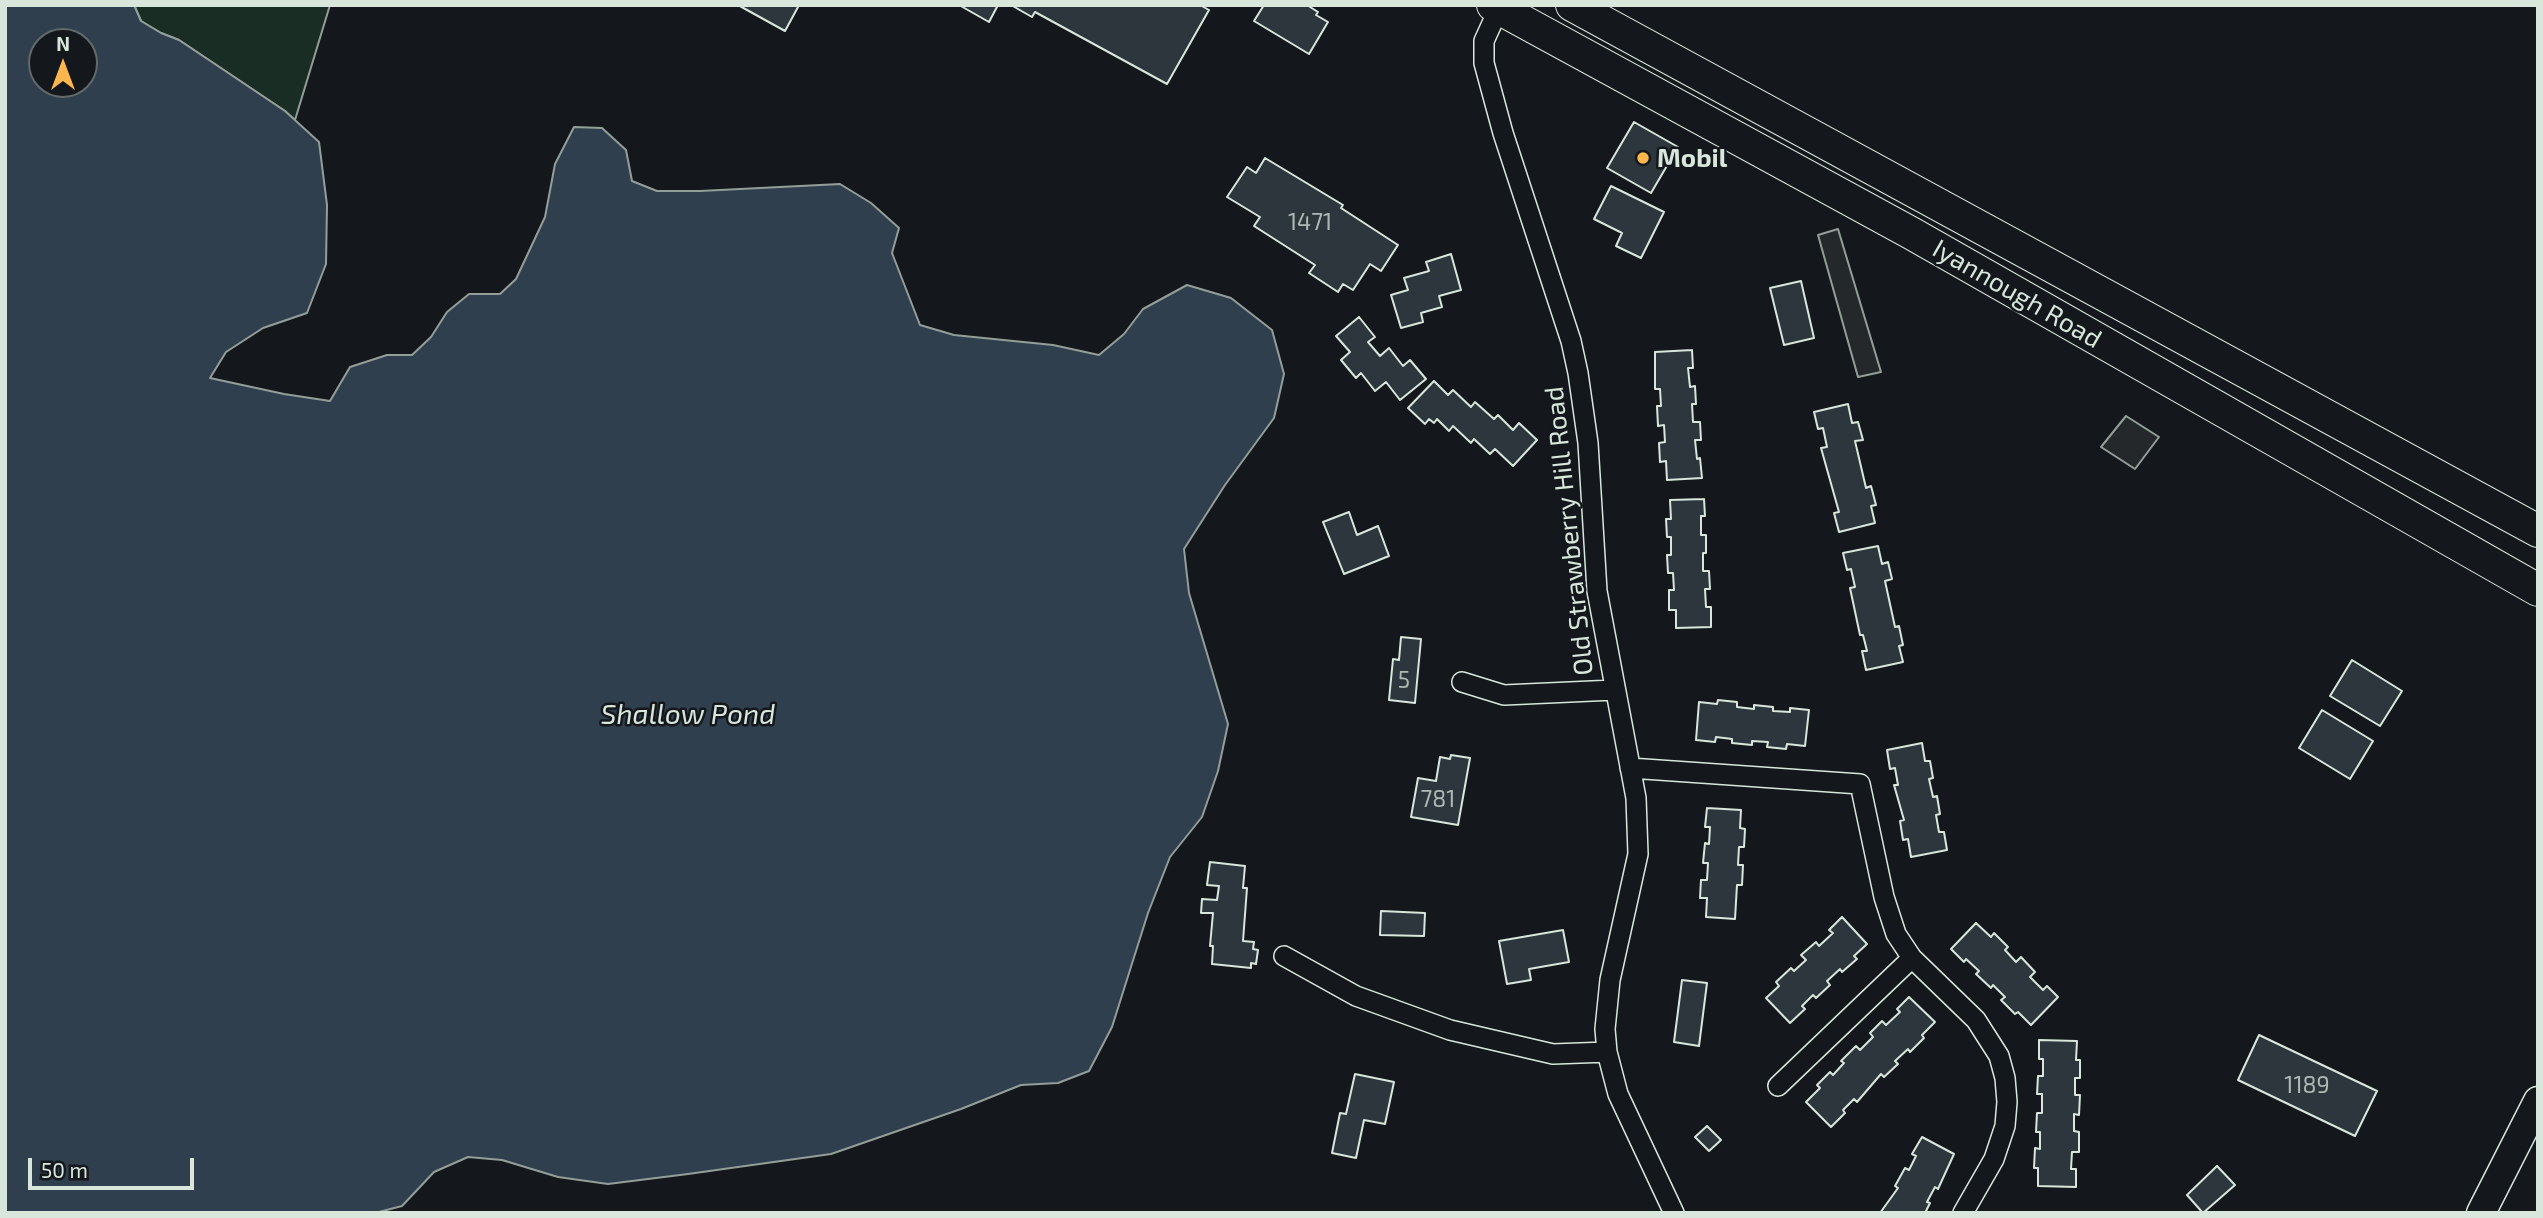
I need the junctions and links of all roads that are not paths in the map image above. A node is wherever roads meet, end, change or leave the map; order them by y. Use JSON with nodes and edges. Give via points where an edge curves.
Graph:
{"nodes":[{"id":1,"x":1573,"y":5,"type":"edge"},
{"id":2,"x":1496,"y":7,"type":"edge"},
{"id":3,"x":2538,"y":531,"type":"edge"},
{"id":4,"x":2538,"y":590,"type":"edge"},
{"id":5,"x":1462,"y":682,"type":"dead end"},
{"id":6,"x":1614,"y":690,"type":"junction"},
{"id":7,"x":1630,"y":768,"type":"junction"},
{"id":8,"x":1284,"y":956,"type":"dead end"},
{"id":9,"x":1912,"y":958,"type":"junction"},
{"id":10,"x":1607,"y":1052,"type":"junction"},
{"id":11,"x":1779,"y":1086,"type":"dead end"},
{"id":12,"x":2538,"y":1101,"type":"edge"},
{"id":13,"x":1674,"y":1213,"type":"edge"},
{"id":14,"x":1963,"y":1213,"type":"edge"},
{"id":15,"x":2481,"y":1213,"type":"edge"}],
"edges":[{"from":1,"to":3,"type":"main road","name":"Iyannough Road"},
{"from":2,"to":4,"type":"main road","name":"Iyannough Road","via":[[1922,239]]},
{"from":2,"to":6,"type":"street","name":"Old Strawberry Hill Road","via":[[1484,41],[1484,63],[1578,373],[1588,443],[1597,591]]},
{"from":5,"to":6,"type":"street","via":[[1504,695]]},
{"from":6,"to":7,"type":"street","name":"Old Strawberry Hill Road"},
{"from":7,"to":9,"type":"street","via":[[1860,784],[1888,916]]},
{"from":7,"to":10,"type":"street","name":"Old Strawberry Hill Road","via":[[1638,854],[1610,980]]},
{"from":8,"to":10,"type":"street","via":[[1356,996],[1450,1030],[1553,1054]]},
{"from":9,"to":11,"type":"street"},
{"from":9,"to":14,"type":"street","via":[[1976,1020],[1998,1056],[2005,1078],[2005,1126],[1994,1159]]},
{"from":10,"to":13,"type":"street","name":"Old Strawberry Hill Road","via":[[1618,1094]]},
{"from":12,"to":15,"type":"main road"}]}
